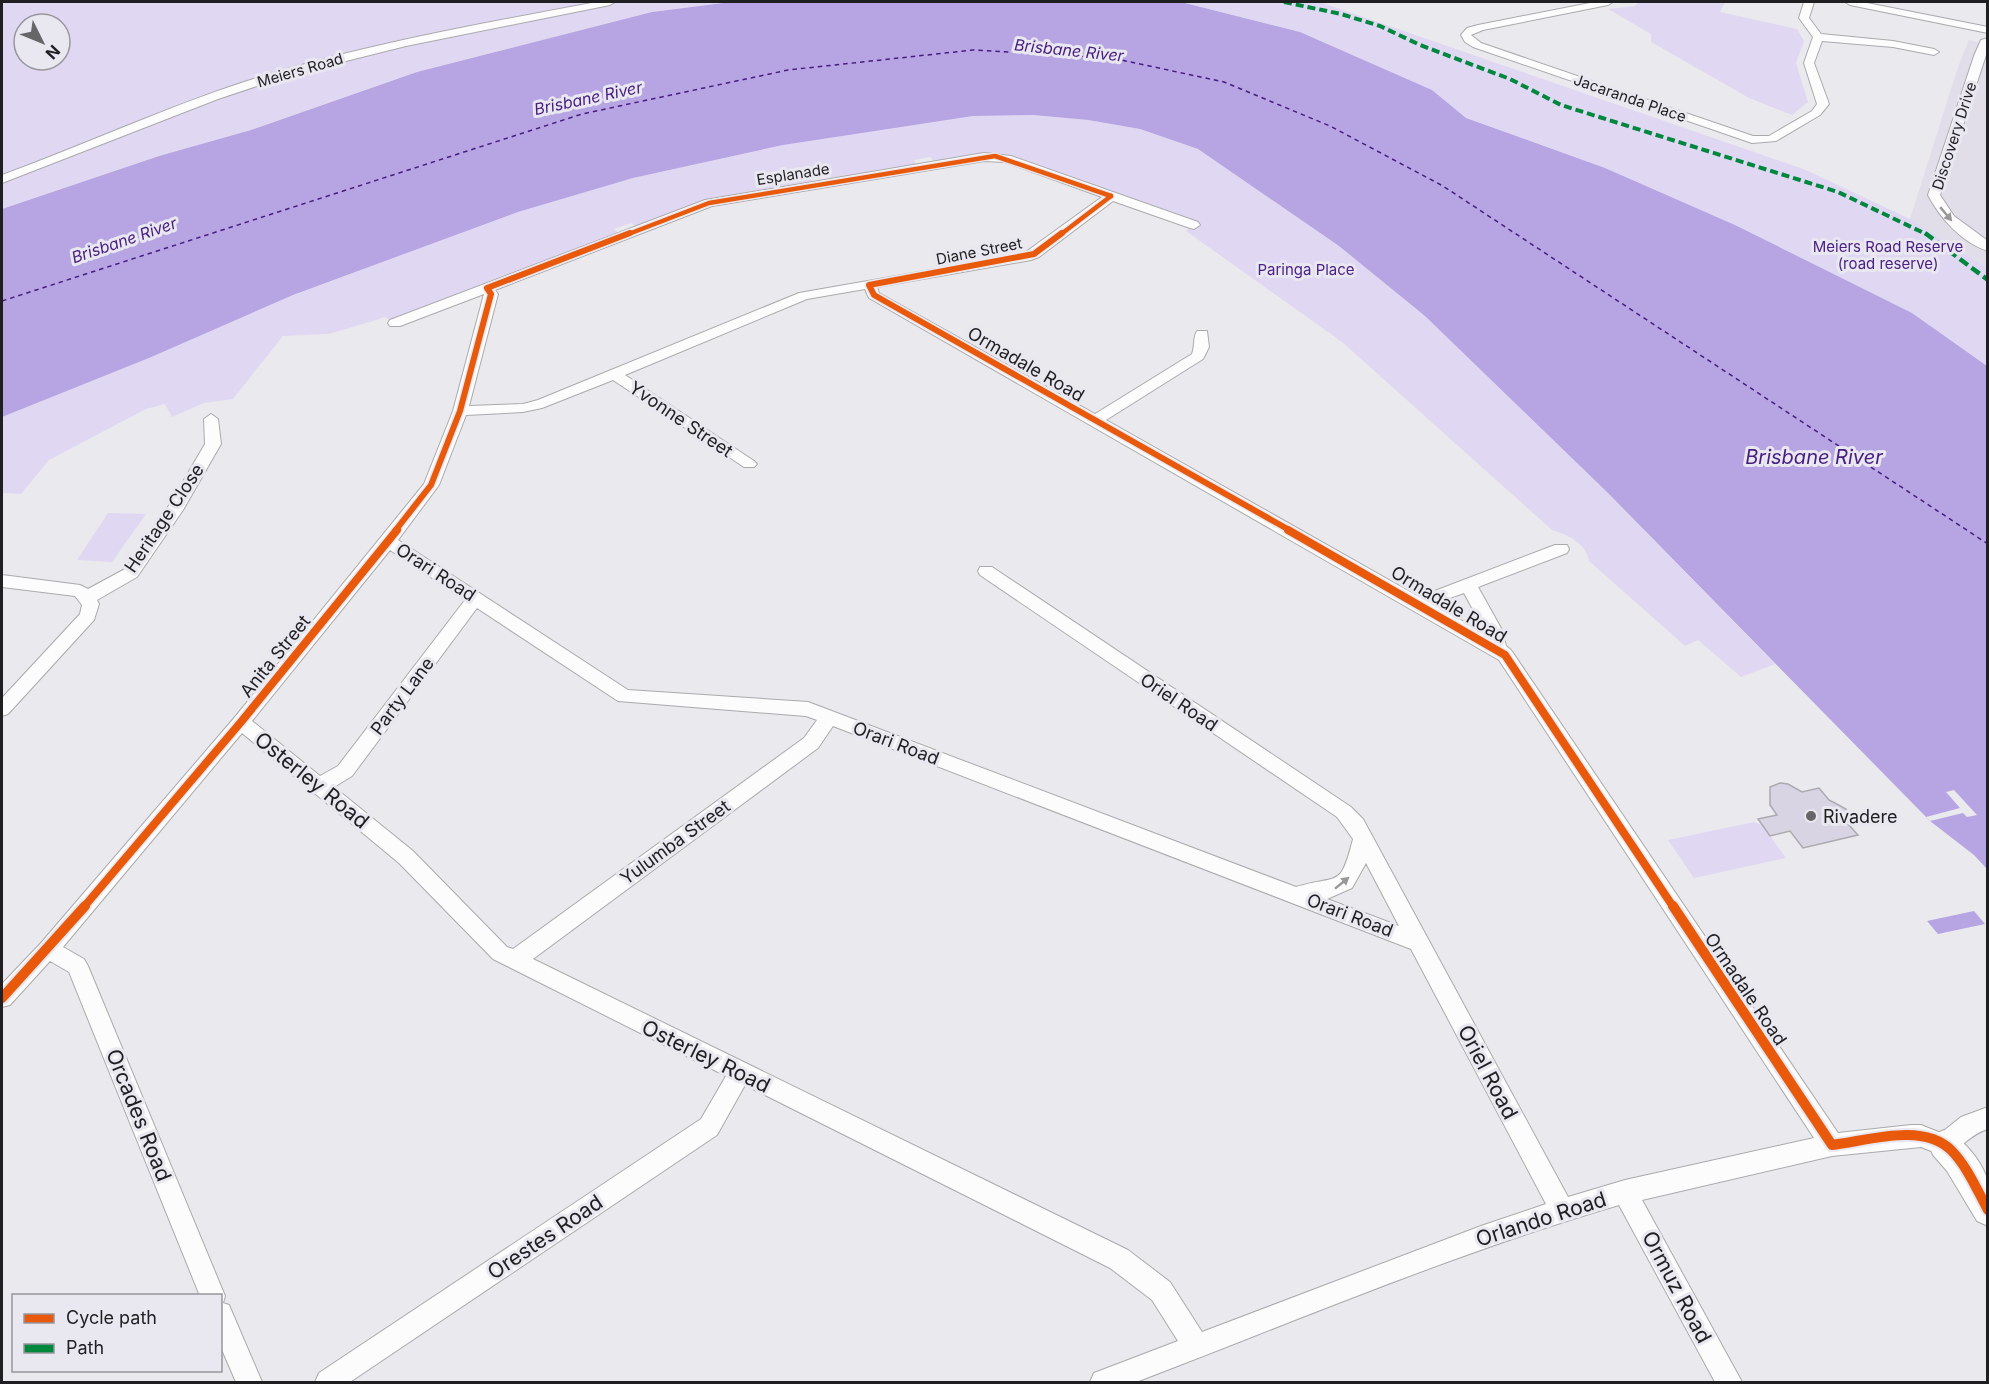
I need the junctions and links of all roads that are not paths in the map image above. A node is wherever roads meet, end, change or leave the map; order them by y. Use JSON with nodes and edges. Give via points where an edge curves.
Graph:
{"nodes":[{"id":1,"x":609,"y":2,"type":"edge"},
{"id":2,"x":1608,"y":2,"type":"edge"},
{"id":3,"x":1809,"y":2,"type":"edge"},
{"id":4,"x":1850,"y":2,"type":"edge"},
{"id":5,"x":1988,"y":30,"type":"edge"},
{"id":6,"x":1818,"y":38,"type":"junction"},
{"id":7,"x":1988,"y":41,"type":"edge"},
{"id":8,"x":1934,"y":52,"type":"dead end"},
{"id":9,"x":2,"y":178,"type":"edge"},
{"id":10,"x":1111,"y":196,"type":"junction"},
{"id":11,"x":1194,"y":225,"type":"dead end"},
{"id":12,"x":1988,"y":247,"type":"edge"},
{"id":13,"x":869,"y":285,"type":"junction"},
{"id":14,"x":488,"y":288,"type":"junction"},
{"id":15,"x":395,"y":324,"type":"dead end"},
{"id":16,"x":1202,"y":334,"type":"dead end"},
{"id":17,"x":613,"y":373,"type":"junction"},
{"id":18,"x":460,"y":411,"type":"junction"},
{"id":19,"x":211,"y":419,"type":"dead end"},
{"id":20,"x":1095,"y":420,"type":"junction"},
{"id":21,"x":749,"y":464,"type":"dead end"},
{"id":22,"x":388,"y":541,"type":"junction"},
{"id":23,"x":1561,"y":549,"type":"dead end"},
{"id":24,"x":986,"y":572,"type":"dead end"},
{"id":25,"x":2,"y":581,"type":"edge"},
{"id":26,"x":1468,"y":585,"type":"junction"},
{"id":27,"x":476,"y":597,"type":"junction"},
{"id":28,"x":86,"y":598,"type":"junction"},
{"id":29,"x":1420,"y":603,"type":"junction"},
{"id":30,"x":1498,"y":649,"type":"junction"},
{"id":31,"x":2,"y":709,"type":"edge"},
{"id":32,"x":829,"y":717,"type":"junction"},
{"id":33,"x":241,"y":722,"type":"junction"},
{"id":34,"x":319,"y":786,"type":"junction"},
{"id":35,"x":1363,"y":839,"type":"junction"},
{"id":36,"x":1296,"y":894,"type":"junction"},
{"id":37,"x":1420,"y":943,"type":"junction"},
{"id":38,"x":48,"y":949,"type":"junction"},
{"id":39,"x":515,"y":960,"type":"junction"},
{"id":40,"x":2,"y":998,"type":"edge"},
{"id":41,"x":740,"y":1073,"type":"junction"},
{"id":42,"x":1988,"y":1118,"type":"edge"},
{"id":43,"x":1832,"y":1145,"type":"junction"},
{"id":44,"x":1944,"y":1145,"type":"junction"},
{"id":45,"x":1625,"y":1192,"type":"junction"},
{"id":46,"x":1562,"y":1210,"type":"junction"},
{"id":47,"x":1988,"y":1210,"type":"edge"},
{"id":48,"x":212,"y":1294,"type":"edge"},
{"id":49,"x":222,"y":1319,"type":"edge"},
{"id":50,"x":1196,"y":1346,"type":"junction"},
{"id":51,"x":249,"y":1383,"type":"edge"},
{"id":52,"x":328,"y":1383,"type":"edge"},
{"id":53,"x":1103,"y":1383,"type":"edge"},
{"id":54,"x":1729,"y":1383,"type":"edge"}],
"edges":[{"from":1,"to":9,"type":"street","name":"Meiers Road","via":[[375,50],[285,74],[172,112]]},
{"from":2,"to":6,"type":"street","name":"Jacaranda Place","via":[[1471,30],[1466,35],[1477,45],[1757,142],[1772,140],[1821,108],[1823,100],[1809,63]]},
{"from":3,"to":6,"type":"street","via":[[1804,18]]},
{"from":4,"to":5,"type":"street"},
{"from":6,"to":8,"type":"street","via":[[1888,43]]},
{"from":7,"to":12,"type":"street","name":"Discovery Drive","one_way":true,"via":[[1979,56],[1934,195],[1948,219]]},
{"from":10,"to":11,"type":"street","name":"Esplanade"},
{"from":10,"to":13,"type":"street","name":"Diane Street","via":[[1034,254]]},
{"from":10,"to":14,"type":"street","name":"Esplanade","via":[[995,156],[957,161],[709,203]]},
{"from":13,"to":17,"type":"street","name":"Diane Street","via":[[789,301]]},
{"from":13,"to":20,"type":"street","name":"Ormadale Road","via":[[874,295]]},
{"from":14,"to":15,"type":"street","name":"Esplanade"},
{"from":14,"to":18,"type":"street","name":"Anita Street","via":[[491,294]]},
{"from":16,"to":20,"type":"street","via":[[1198,356]]},
{"from":17,"to":18,"type":"street","name":"Diane Street","via":[[543,404]]},
{"from":17,"to":21,"type":"street","name":"Yvonne Street"},
{"from":18,"to":22,"type":"street","name":"Anita Street","via":[[431,485]]},
{"from":19,"to":28,"type":"street","name":"Heritage Close","via":[[213,444],[131,573]]},
{"from":20,"to":29,"type":"street","name":"Ormadale Road"},
{"from":22,"to":27,"type":"street","name":"Orari Road"},
{"from":22,"to":33,"type":"street","name":"Anita Street"},
{"from":23,"to":26,"type":"street"},
{"from":24,"to":35,"type":"street","name":"Oriel Road","via":[[1344,812]]},
{"from":25,"to":28,"type":"street","via":[[80,591]]},
{"from":26,"to":29,"type":"street"},
{"from":26,"to":30,"type":"street","name":"Ormadale Road","via":[[1493,630]]},
{"from":27,"to":32,"type":"street","name":"Orari Road","via":[[624,696],[808,709]]},
{"from":27,"to":34,"type":"street","name":"Party Lane","via":[[345,771]]},
{"from":28,"to":31,"type":"street","via":[[91,603],[88,616]]},
{"from":29,"to":30,"type":"street","name":"Ormadale Road"},
{"from":30,"to":43,"type":"street","name":"Ormadale Road"},
{"from":32,"to":36,"type":"street","name":"Orari Road"},
{"from":32,"to":39,"type":"street","name":"Yulumba Street","via":[[811,743]]},
{"from":33,"to":34,"type":"street","name":"Osterley Road"},
{"from":33,"to":38,"type":"street","name":"Anita Street"},
{"from":34,"to":39,"type":"street","name":"Osterley Road","via":[[406,857],[500,953]]},
{"from":36,"to":35,"type":"street","one_way":true,"via":[[1330,891],[1348,881],[1358,863]]},
{"from":35,"to":37,"type":"street","name":"Oriel Road"},
{"from":36,"to":37,"type":"street","name":"Orari Road"},
{"from":37,"to":46,"type":"street","name":"Oriel Road"},
{"from":38,"to":40,"type":"street","name":"Anita Street"},
{"from":38,"to":48,"type":"street","name":"Orcades Road","via":[[77,966]]},
{"from":39,"to":41,"type":"street","name":"Osterley Road"},
{"from":41,"to":50,"type":"street","name":"Osterley Road","via":[[1119,1259],[1161,1291]]},
{"from":41,"to":52,"type":"street","name":"Orestes Road","via":[[708,1127]]},
{"from":42,"to":44,"type":"street","via":[[1961,1129]]},
{"from":43,"to":44,"type":"street","name":"Orlando Road","via":[[1921,1136]]},
{"from":43,"to":45,"type":"street","name":"Orlando Road"},
{"from":44,"to":47,"type":"street","via":[[1958,1160]]},
{"from":45,"to":46,"type":"street","name":"Orlando Road"},
{"from":45,"to":54,"type":"street","name":"Ormuz Road"},
{"from":46,"to":50,"type":"street","name":"Orlando Road"},
{"from":49,"to":51,"type":"street"},
{"from":50,"to":53,"type":"street","name":"Orlando Road"}]}
